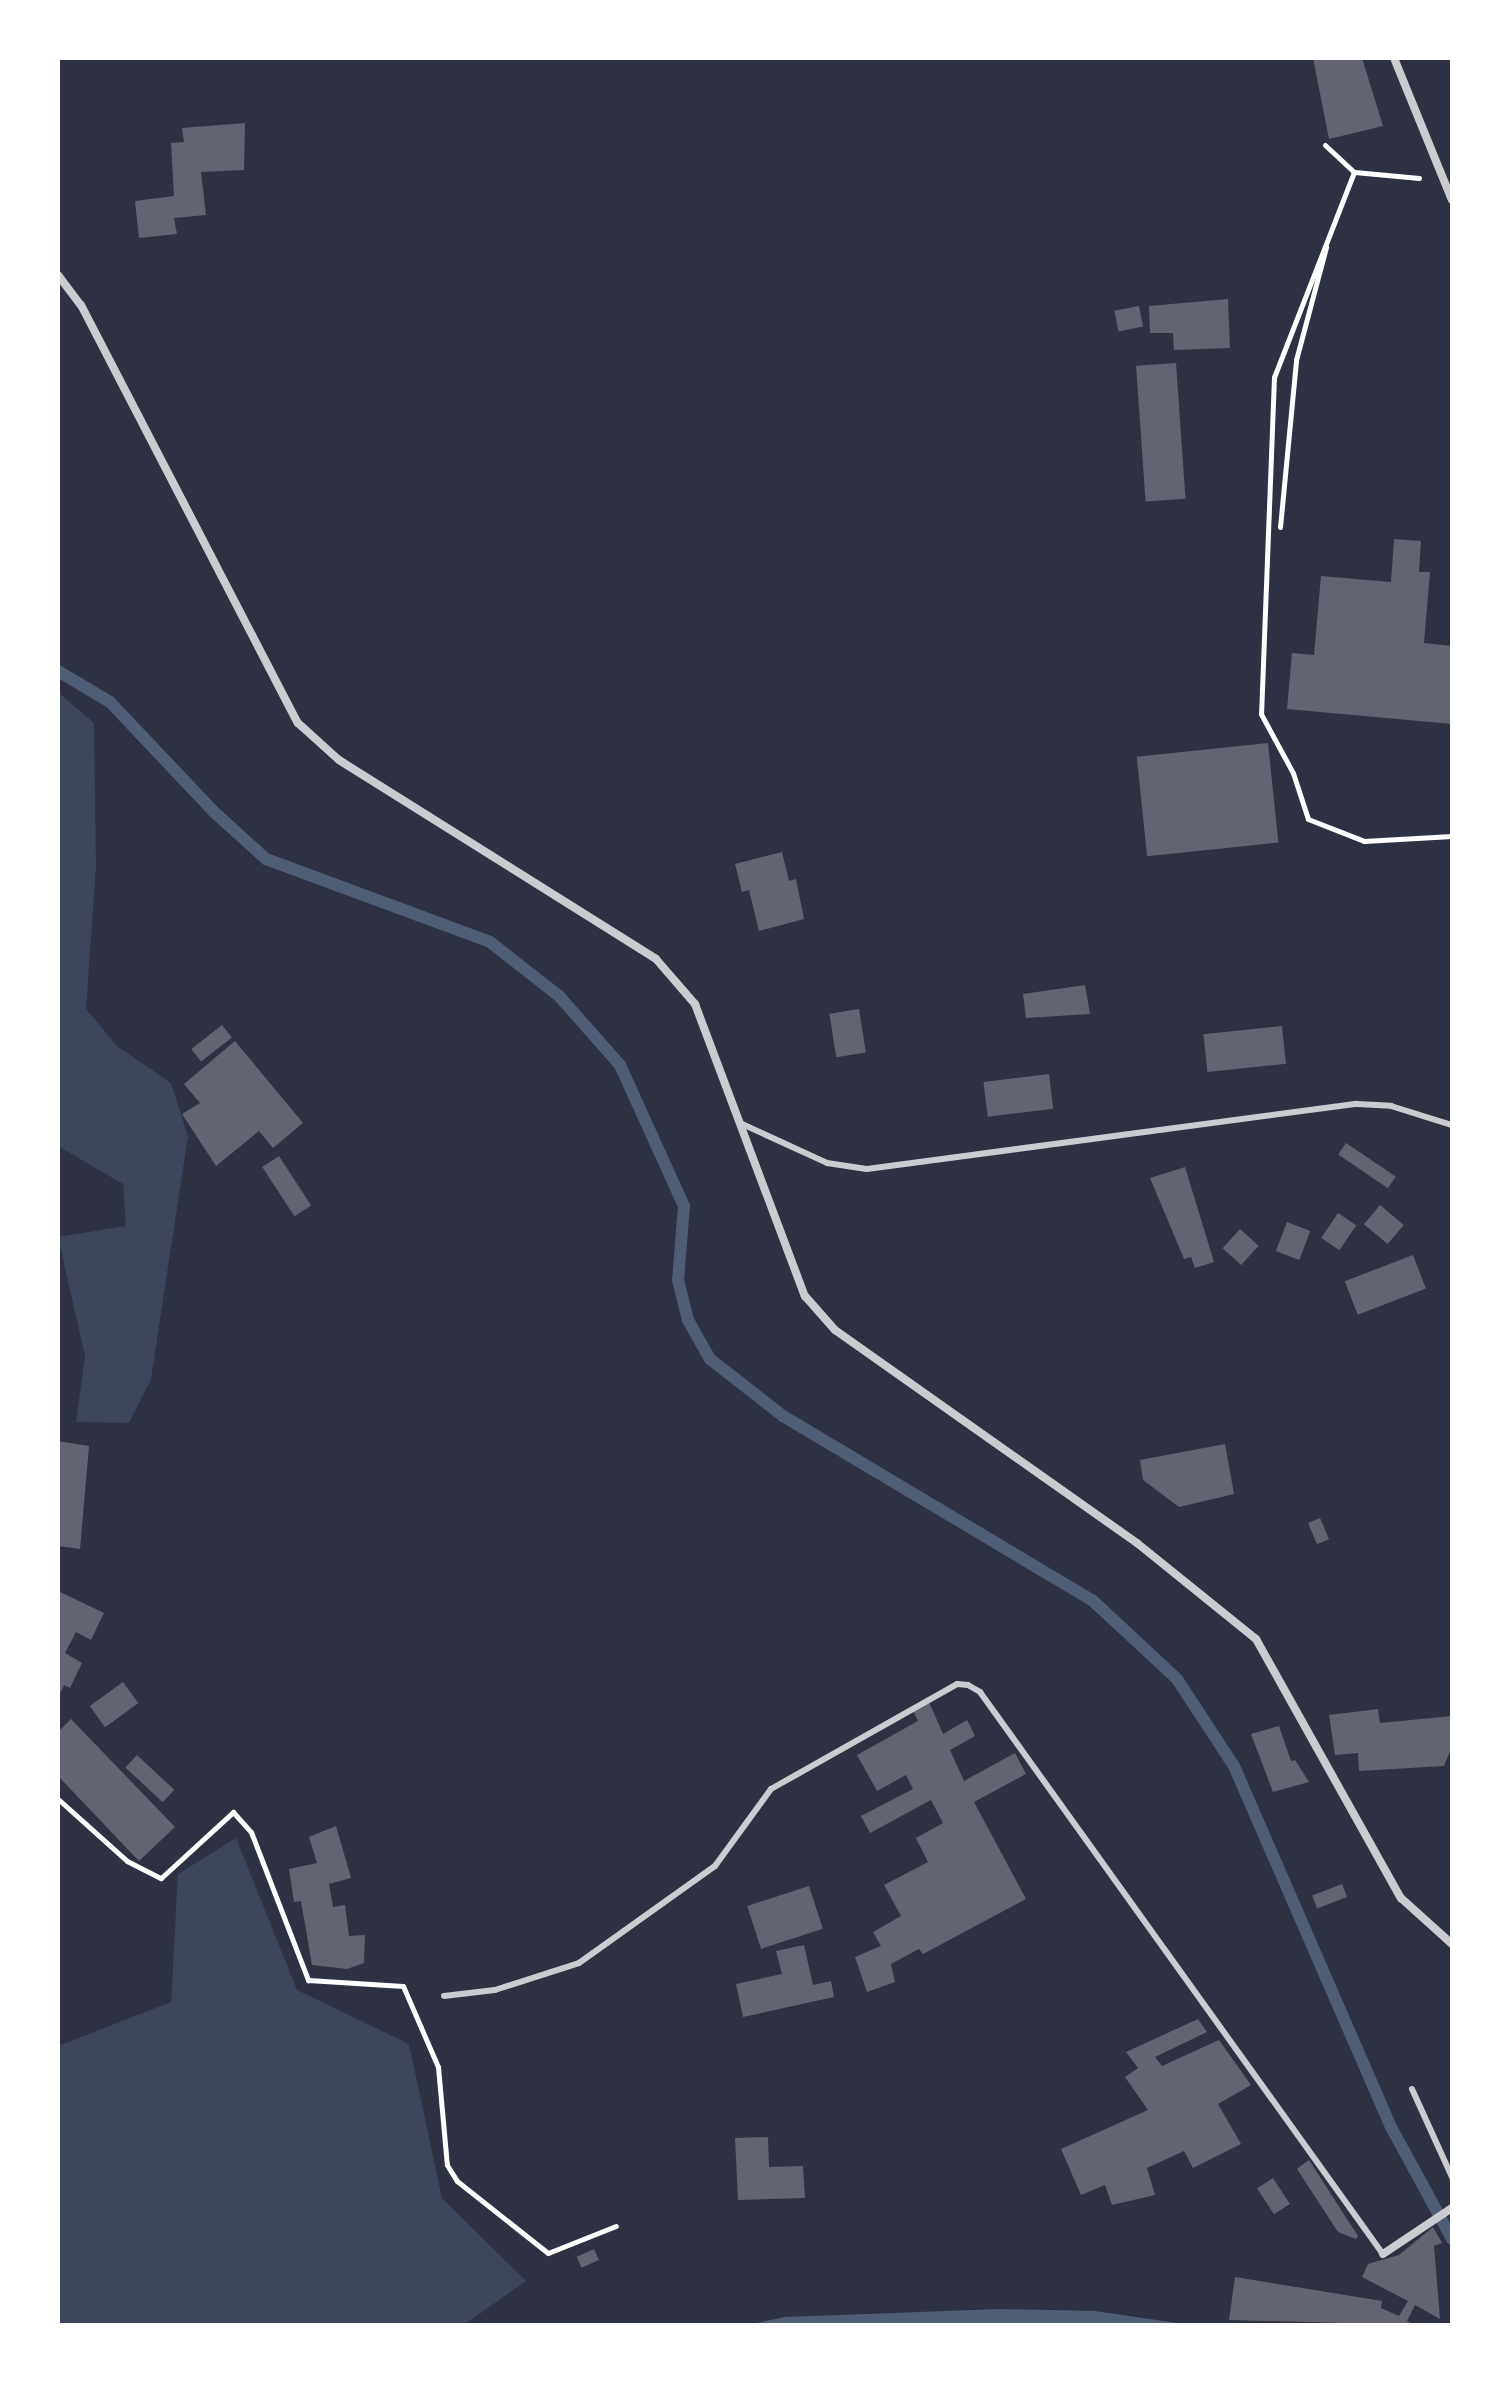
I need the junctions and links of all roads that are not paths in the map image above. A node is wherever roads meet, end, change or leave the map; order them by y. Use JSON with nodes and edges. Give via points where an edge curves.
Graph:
{"nodes":[{"id":1,"x":1394,"y":58,"type":"edge"},
{"id":2,"x":1452,"y":200,"type":"edge"},
{"id":3,"x":58,"y":275,"type":"edge"},
{"id":4,"x":742,"y":1124,"type":"junction"},
{"id":5,"x":1452,"y":1125,"type":"edge"},
{"id":6,"x":1452,"y":1944,"type":"edge"},
{"id":7,"x":444,"y":1996,"type":"dead end"},
{"id":8,"x":1412,"y":2089,"type":"dead end"},
{"id":9,"x":1452,"y":2177,"type":"edge"},
{"id":10,"x":1452,"y":2208,"type":"edge"},
{"id":11,"x":1383,"y":2254,"type":"joint"}],
"edges":[{"from":1,"to":2,"type":"street"},
{"from":3,"to":4,"type":"street","via":[[81,305],[298,723],[339,760],[656,959],[695,1004]]},
{"from":4,"to":5,"type":"lane","via":[[827,1163],[867,1169],[1357,1104],[1391,1106]]},
{"from":4,"to":6,"type":"street","via":[[805,1296],[835,1330],[1137,1543],[1256,1639],[1401,1898]]},
{"from":7,"to":11,"type":"lane","via":[[495,1990],[579,1963],[715,1866],[771,1789],[957,1684],[968,1685],[989,1704]]},
{"from":8,"to":9,"type":"lane"},
{"from":10,"to":11,"type":"street"}]}
